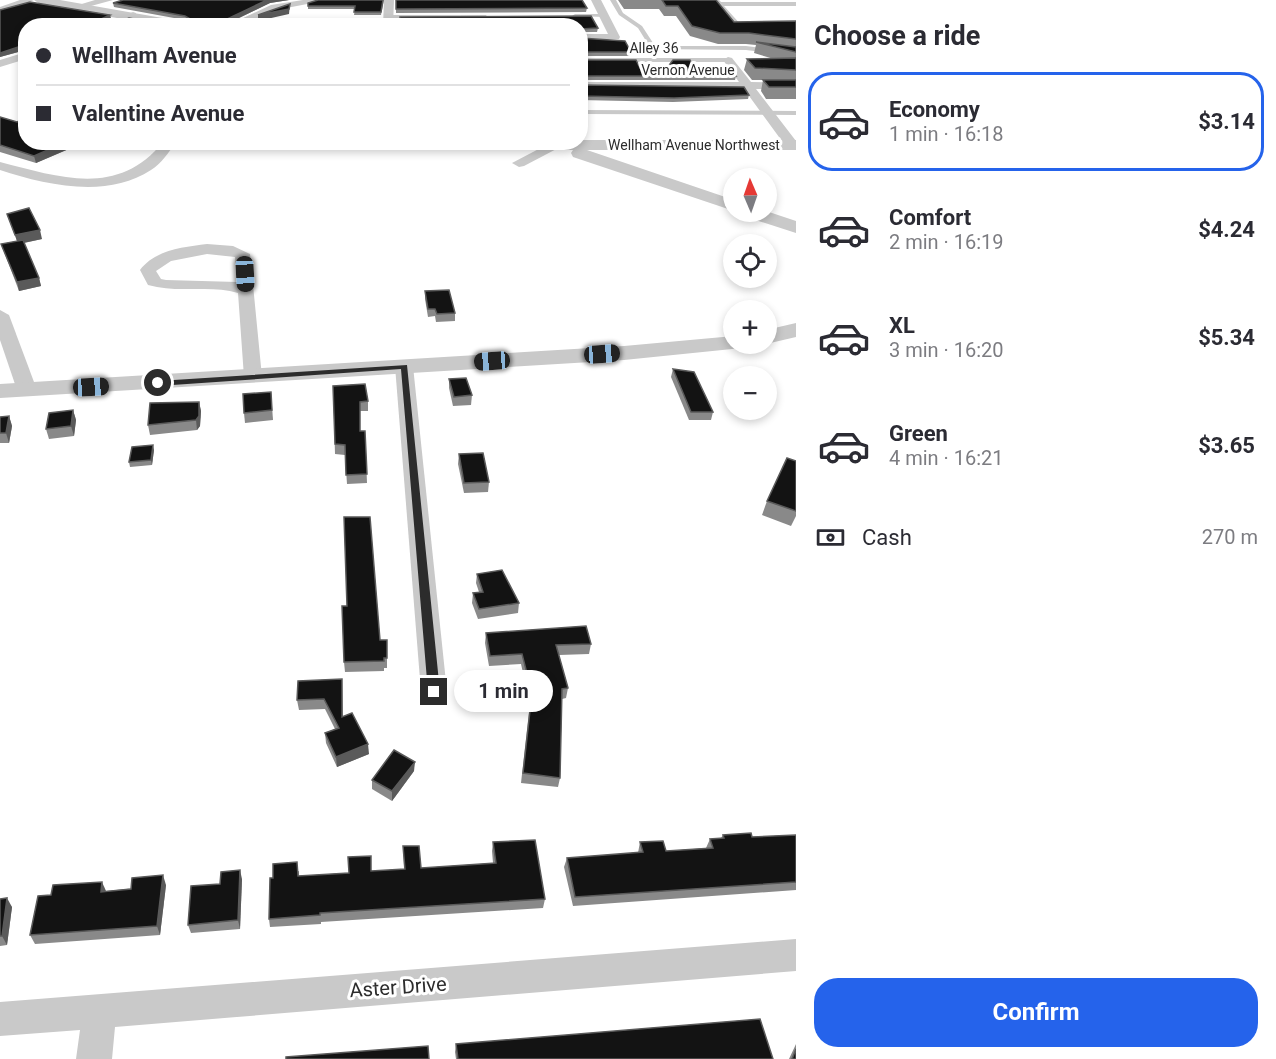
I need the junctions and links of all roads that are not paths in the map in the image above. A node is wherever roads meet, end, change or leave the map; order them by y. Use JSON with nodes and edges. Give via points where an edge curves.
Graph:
{"nodes":[{"id":1,"x":29,"y":0,"type":"edge"},
{"id":2,"x":40,"y":0,"type":"edge"},
{"id":3,"x":108,"y":0,"type":"edge"},
{"id":4,"x":323,"y":0,"type":"edge"},
{"id":5,"x":389,"y":0,"type":"edge"},
{"id":6,"x":596,"y":0,"type":"edge"},
{"id":7,"x":614,"y":0,"type":"edge"},
{"id":8,"x":717,"y":2,"type":"edge"},
{"id":9,"x":796,"y":4,"type":"edge"},
{"id":10,"x":80,"y":6,"type":"junction"},
{"id":11,"x":0,"y":9,"type":"edge"},
{"id":12,"x":133,"y":15,"type":"junction"},
{"id":13,"x":570,"y":16,"type":"edge"},
{"id":14,"x":604,"y":16,"type":"junction"},
{"id":15,"x":490,"y":17,"type":"edge"},
{"id":16,"x":126,"y":18,"type":"edge"},
{"id":17,"x":147,"y":18,"type":"edge"},
{"id":18,"x":249,"y":18,"type":"edge"},
{"id":19,"x":388,"y":18,"type":"edge"},
{"id":20,"x":464,"y":18,"type":"edge"},
{"id":21,"x":759,"y":28,"type":"edge"},
{"id":22,"x":588,"y":37,"type":"edge"},
{"id":23,"x":796,"y":54,"type":"edge"},
{"id":24,"x":18,"y":58,"type":"edge"},
{"id":25,"x":588,"y":60,"type":"edge"},
{"id":26,"x":728,"y":60,"type":"joint"},
{"id":27,"x":0,"y":64,"type":"edge"},
{"id":28,"x":588,"y":85,"type":"edge"},
{"id":29,"x":747,"y":85,"type":"junction"},
{"id":30,"x":796,"y":86,"type":"edge"},
{"id":31,"x":588,"y":112,"type":"edge"},
{"id":32,"x":768,"y":113,"type":"junction"},
{"id":33,"x":796,"y":113,"type":"edge"},
{"id":34,"x":588,"y":144,"type":"edge"},
{"id":35,"x":794,"y":145,"type":"edge"},
{"id":36,"x":163,"y":150,"type":"edge"},
{"id":37,"x":542,"y":150,"type":"edge"},
{"id":38,"x":571,"y":150,"type":"edge"},
{"id":39,"x":519,"y":163,"type":"dead end"},
{"id":40,"x":0,"y":166,"type":"edge"},
{"id":41,"x":18,"y":172,"type":"junction"},
{"id":42,"x":0,"y":178,"type":"edge"},
{"id":43,"x":723,"y":202,"type":"edge"},
{"id":44,"x":777,"y":220,"type":"edge"},
{"id":45,"x":795,"y":226,"type":"edge"},
{"id":46,"x":246,"y":290,"type":"junction"},
{"id":47,"x":0,"y":315,"type":"edge"},
{"id":48,"x":795,"y":331,"type":"edge"},
{"id":49,"x":777,"y":335,"type":"edge"},
{"id":50,"x":723,"y":344,"type":"edge"},
{"id":51,"x":404,"y":366,"type":"junction"},
{"id":52,"x":253,"y":377,"type":"junction"},
{"id":53,"x":27,"y":390,"type":"junction"},
{"id":54,"x":0,"y":391,"type":"edge"},
{"id":55,"x":434,"y":692,"type":"dead end"},
{"id":56,"x":796,"y":956,"type":"edge"},
{"id":57,"x":100,"y":1010,"type":"junction"},
{"id":58,"x":0,"y":1019,"type":"edge"},
{"id":59,"x":94,"y":1059,"type":"edge"}],
"edges":[{"from":1,"to":11,"type":"street"},
{"from":2,"to":10,"type":"street"},
{"from":3,"to":10,"type":"street"},
{"from":4,"to":18,"type":"street","via":[[274,7]]},
{"from":5,"to":19,"type":"street"},
{"from":6,"to":14,"type":"street"},
{"from":7,"to":23,"type":"lane","via":[[621,14],[640,27],[653,48],[746,48]]},
{"from":8,"to":9,"type":"lane"},
{"from":8,"to":21,"type":"lane","via":[[740,28]]},
{"from":10,"to":12,"type":"street"},
{"from":12,"to":16,"type":"street"},
{"from":12,"to":17,"type":"street"},
{"from":13,"to":14,"type":"lane"},
{"from":14,"to":22,"type":"street","via":[[615,37]]},
{"from":15,"to":20,"type":"lane"},
{"from":24,"to":27,"type":"street"},
{"from":25,"to":26,"type":"lane","name":"Alley 36"},
{"from":26,"to":29,"type":"street"},
{"from":28,"to":29,"type":"street","name":"Vernon Avenue"},
{"from":29,"to":30,"type":"street","name":"Vernon Avenue"},
{"from":29,"to":32,"type":"street"},
{"from":31,"to":32,"type":"lane"},
{"from":32,"to":33,"type":"lane"},
{"from":32,"to":35,"type":"street"},
{"from":34,"to":35,"type":"street","name":"Wellham Avenue Northwest"},
{"from":36,"to":41,"type":"street","via":[[145,169],[100,181],[72,184]]},
{"from":37,"to":39,"type":"street"},
{"from":38,"to":43,"type":"street"},
{"from":40,"to":41,"type":"street"},
{"from":41,"to":42,"type":"street"},
{"from":44,"to":45,"type":"street"},
{"from":46,"to":46,"type":"street","via":[[242,254],[229,249],[170,254],[153,262],[148,270],[154,282],[163,285],[221,285]]},
{"from":46,"to":52,"type":"street"},
{"from":47,"to":53,"type":"street"},
{"from":48,"to":49,"type":"street"},
{"from":50,"to":51,"type":"street"},
{"from":51,"to":52,"type":"street"},
{"from":51,"to":55,"type":"street"},
{"from":52,"to":53,"type":"street"},
{"from":53,"to":54,"type":"street"},
{"from":56,"to":57,"type":"street","name":"Aster Drive"},
{"from":57,"to":58,"type":"street","name":"Aster Drive"},
{"from":57,"to":59,"type":"street"}]}
